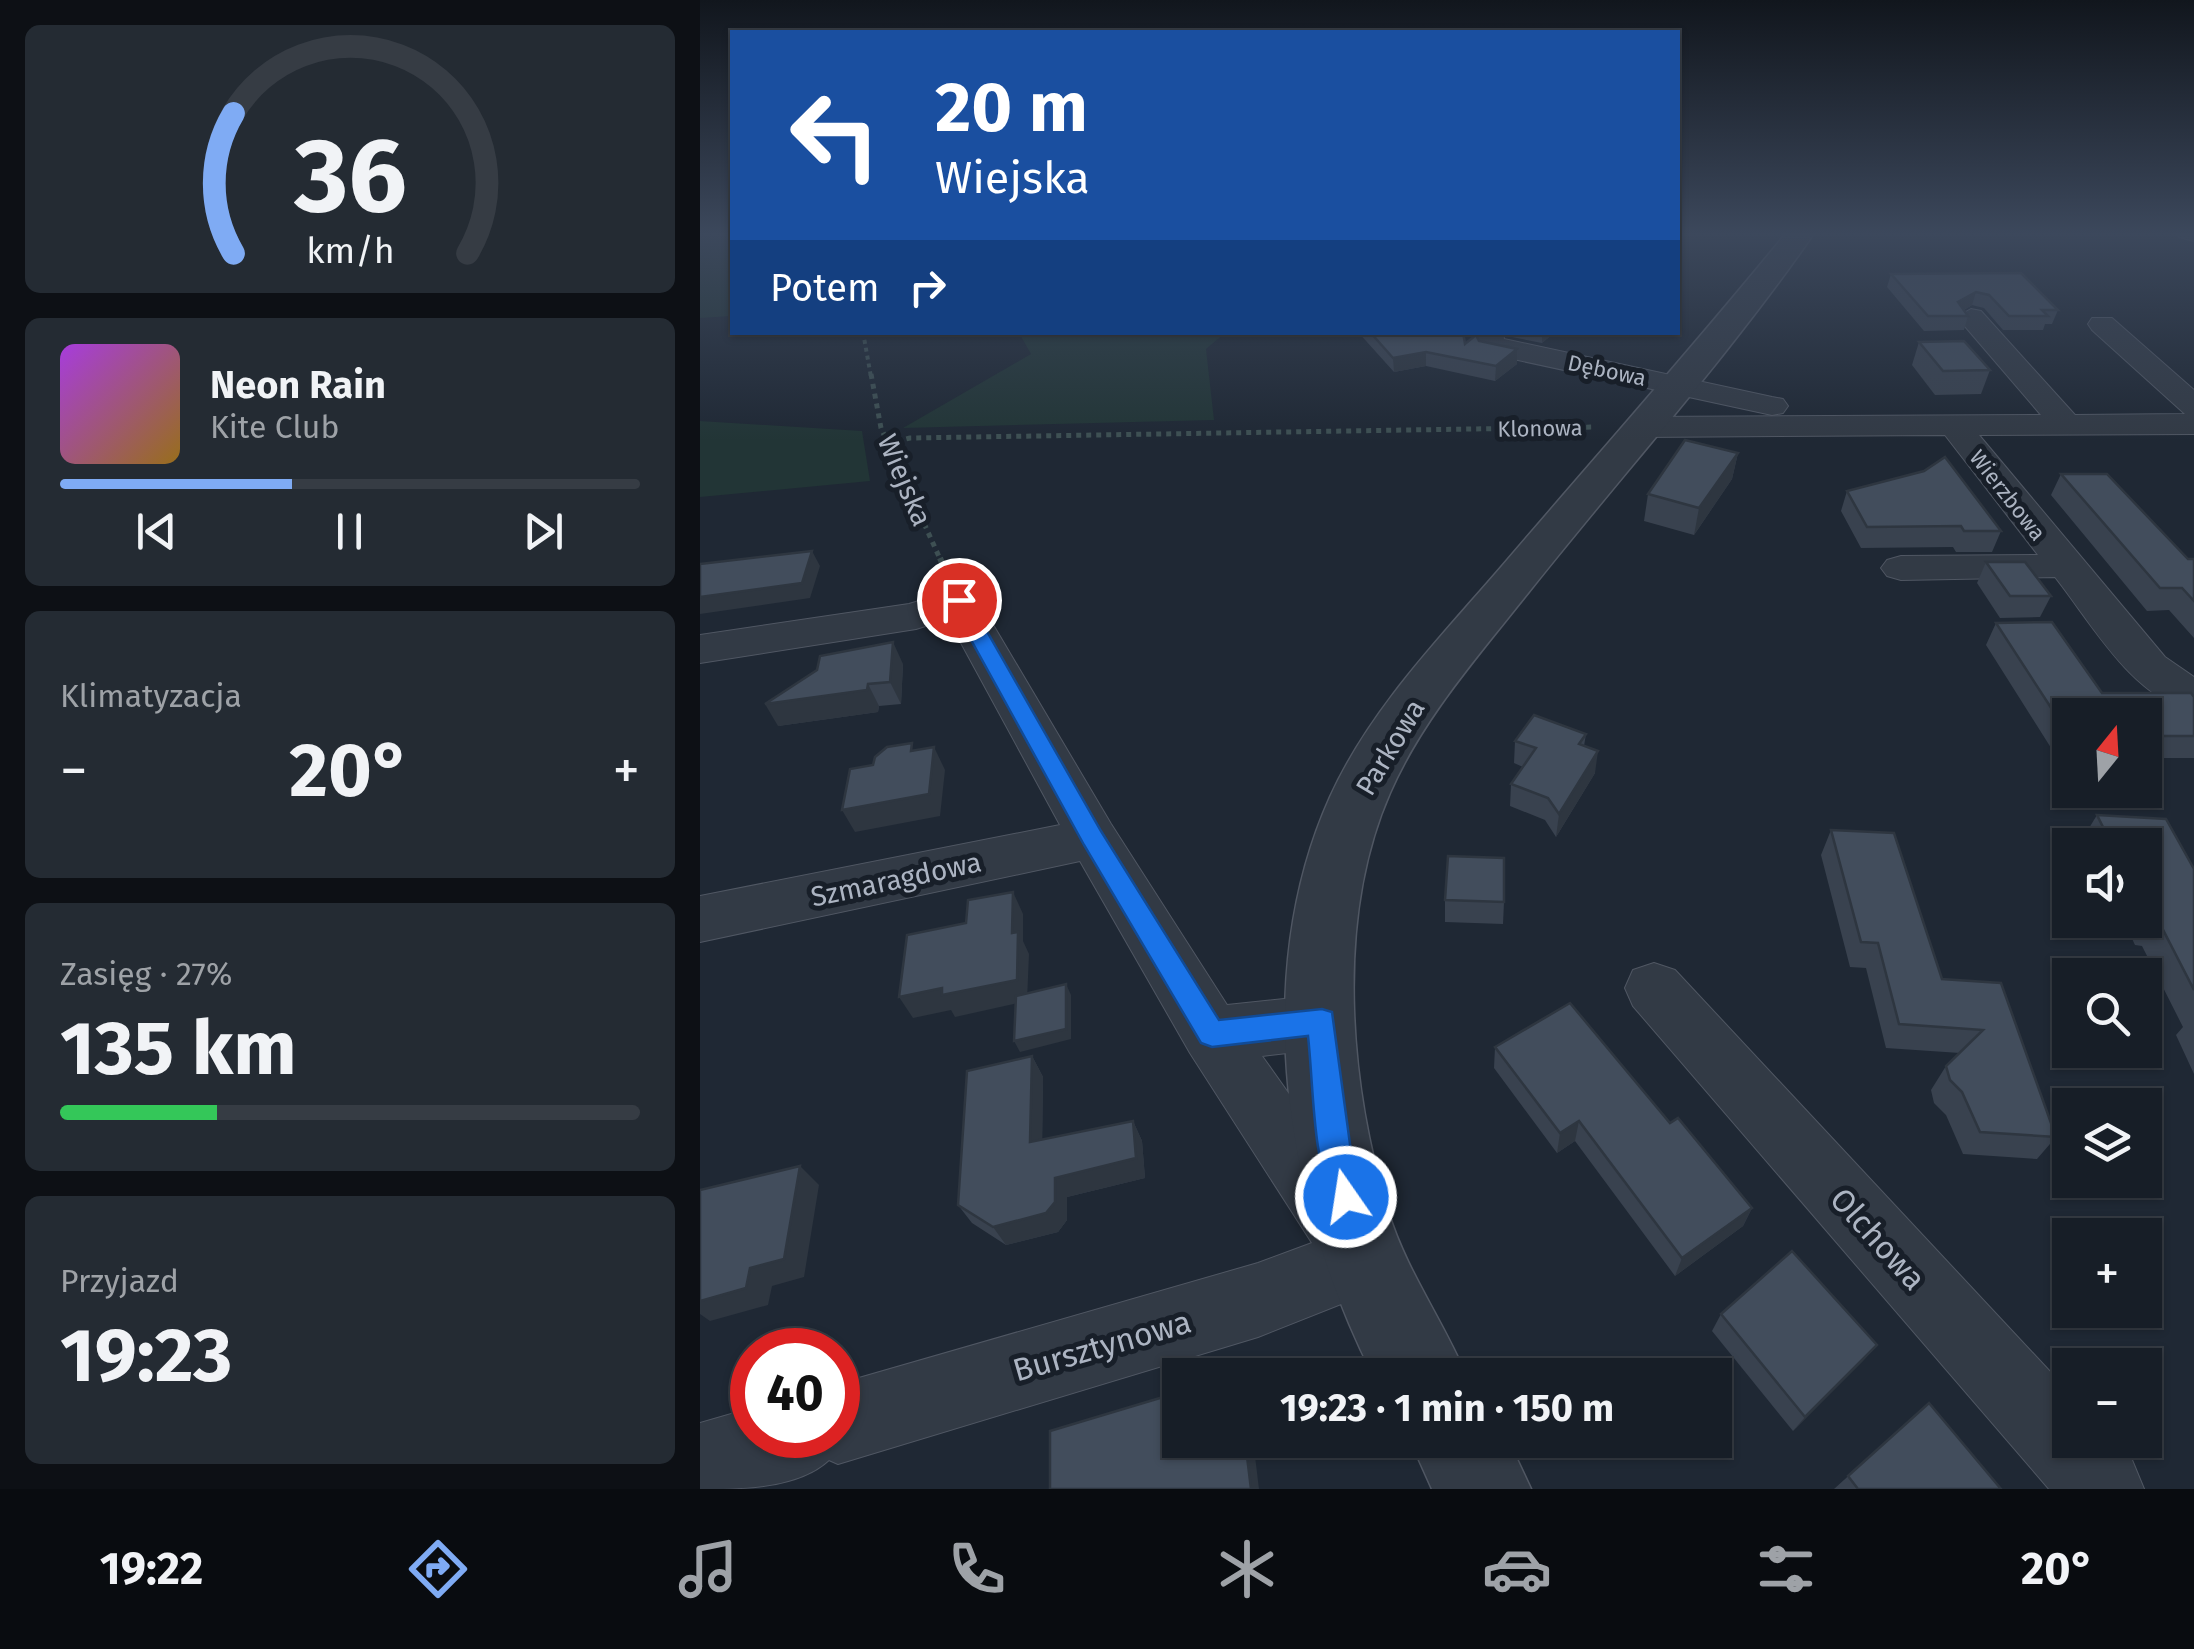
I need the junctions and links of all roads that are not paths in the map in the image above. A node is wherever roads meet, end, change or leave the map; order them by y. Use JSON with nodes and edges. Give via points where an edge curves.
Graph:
{"nodes":[{"id":1,"x":1745,"y":301,"type":"edge"},
{"id":2,"x":1971,"y":317,"type":"edge"},
{"id":3,"x":2102,"y":324,"type":"dead end"},
{"id":4,"x":1489,"y":335,"type":"edge"},
{"id":5,"x":1659,"y":406,"type":"junction"},
{"id":6,"x":2194,"y":406,"type":"edge"},
{"id":7,"x":1850,"y":423,"type":"junction"},
{"id":8,"x":1952,"y":423,"type":"junction"},
{"id":9,"x":2065,"y":423,"type":"junction"},
{"id":10,"x":2194,"y":424,"type":"edge"},
{"id":11,"x":2065,"y":567,"type":"junction"},
{"id":12,"x":1901,"y":568,"type":"dead end"},
{"id":13,"x":700,"y":649,"type":"edge"},
{"id":14,"x":2194,"y":698,"type":"edge"},
{"id":15,"x":1092,"y":838,"type":"junction"},
{"id":16,"x":700,"y":919,"type":"edge"},
{"id":17,"x":1654,"y":988,"type":"dead end"},
{"id":18,"x":1322,"y":1022,"type":"junction"},
{"id":19,"x":1212,"y":1034,"type":"junction"},
{"id":20,"x":1364,"y":1260,"type":"junction"},
{"id":21,"x":1412,"y":1358,"type":"edge"},
{"id":22,"x":860,"y":1418,"type":"edge"},
{"id":23,"x":730,"y":1455,"type":"edge"},
{"id":24,"x":1466,"y":1458,"type":"edge"},
{"id":25,"x":700,"y":1464,"type":"edge"},
{"id":26,"x":1483,"y":1489,"type":"edge"},
{"id":27,"x":2103,"y":1489,"type":"edge"}],
"edges":[{"from":1,"to":5,"type":"street","name":"Parkowa"},
{"from":2,"to":9,"type":"street"},
{"from":3,"to":6,"type":"street"},
{"from":4,"to":5,"type":"street","name":"Dębowa","via":[[1490,345]]},
{"from":5,"to":7,"type":"street"},
{"from":5,"to":7,"type":"street"},
{"from":5,"to":18,"type":"street","name":"Parkowa","via":[[1416,702],[1359,796],[1338,851],[1328,905]]},
{"from":7,"to":8,"type":"street"},
{"from":8,"to":9,"type":"street"},
{"from":8,"to":11,"type":"street","name":"Wierzbowa"},
{"from":9,"to":10,"type":"street"},
{"from":11,"to":12,"type":"street","name":"Wierzbowa"},
{"from":11,"to":14,"type":"street","name":"Wierzbowa","via":[[2149,667]]},
{"from":13,"to":15,"type":"street","via":[[916,616],[959,600]]},
{"from":15,"to":16,"type":"street","name":"Szmaragdowa"},
{"from":15,"to":19,"type":"street"},
{"from":17,"to":27,"type":"street","name":"Olchowa"},
{"from":18,"to":19,"type":"street"},
{"from":18,"to":20,"type":"street","name":"Parkowa","via":[[1336,1166]]},
{"from":19,"to":20,"type":"street"},
{"from":20,"to":21,"type":"street","name":"Parkowa"},
{"from":20,"to":22,"type":"street","name":"Bursztynowa","via":[[1258,1300]]},
{"from":23,"to":25,"type":"street"},
{"from":24,"to":26,"type":"street"}]}
